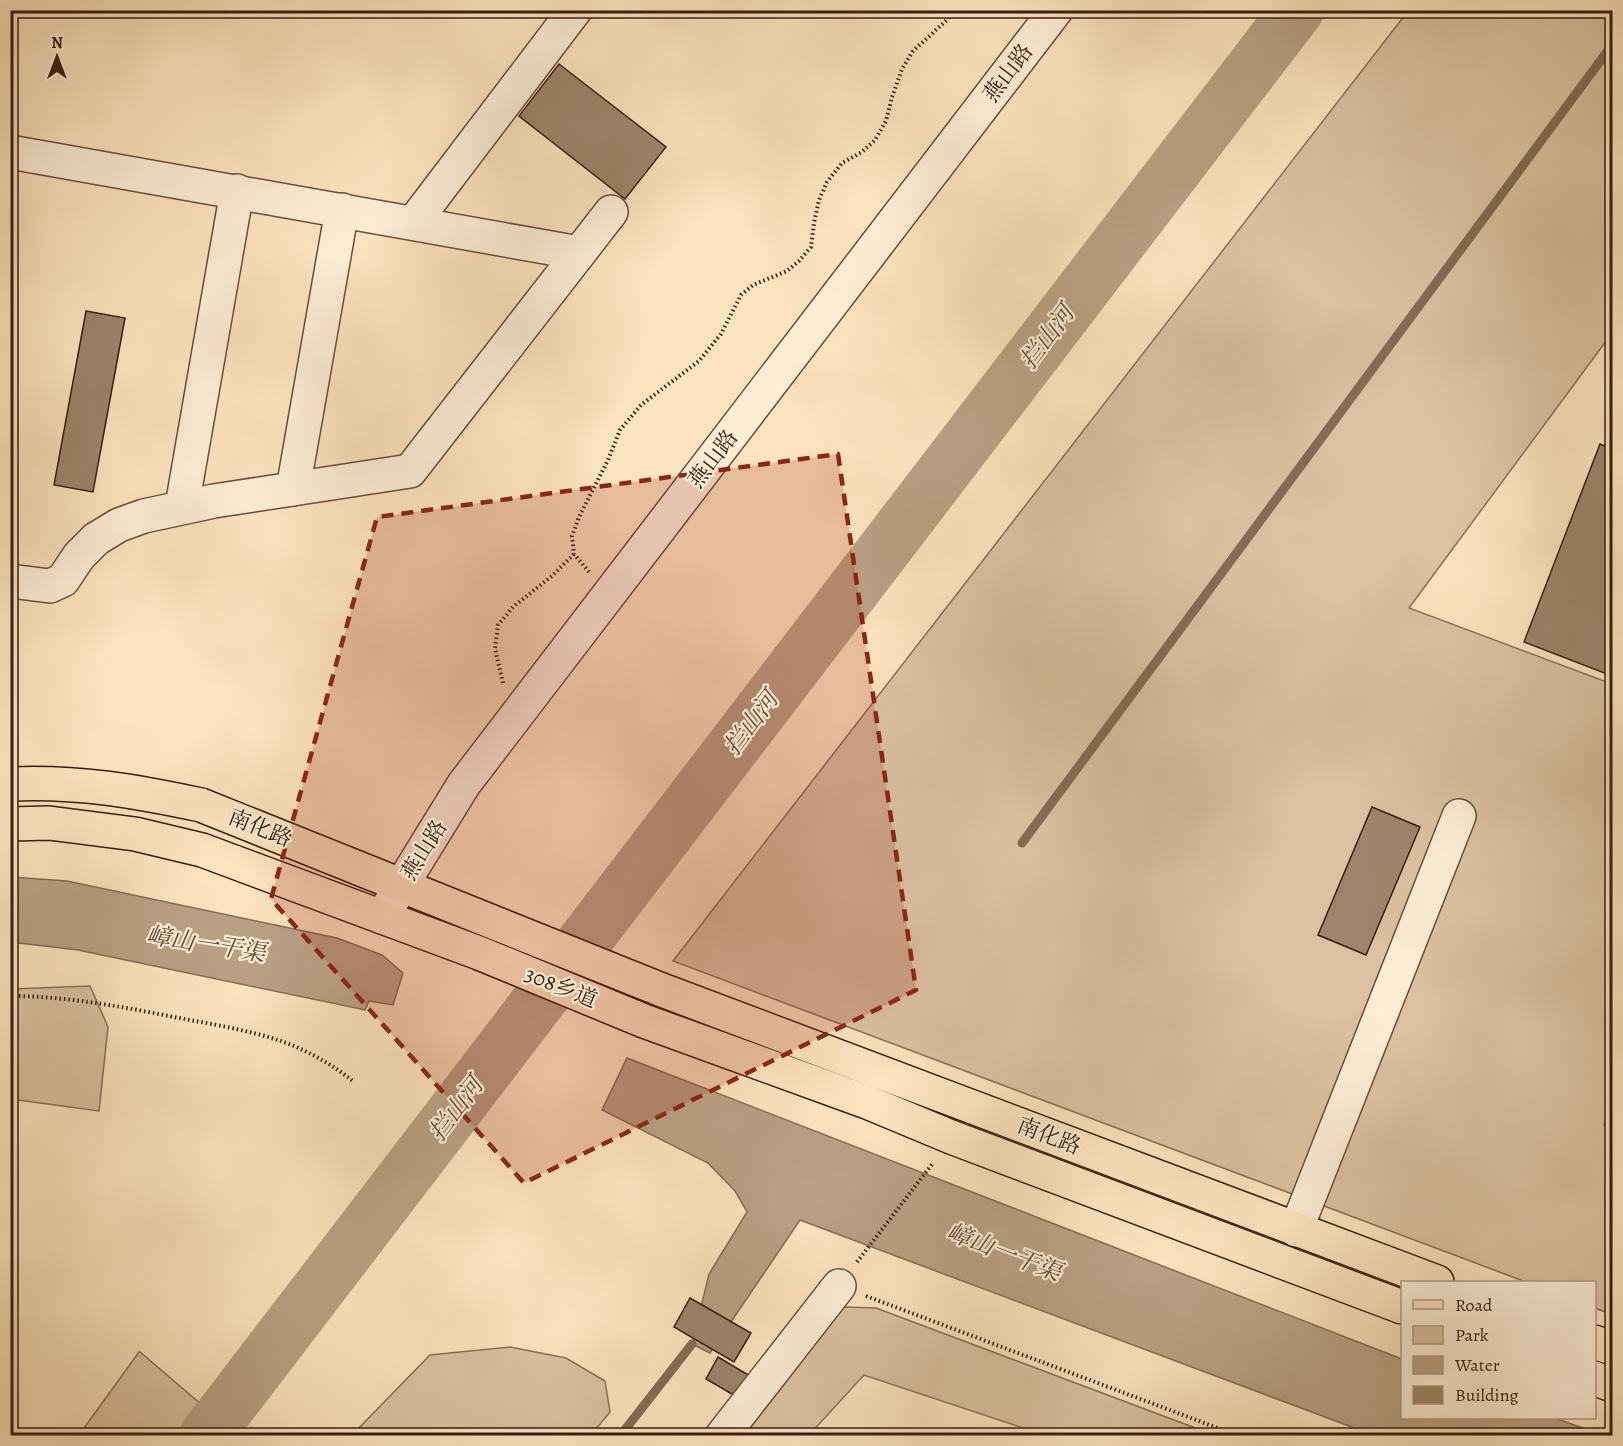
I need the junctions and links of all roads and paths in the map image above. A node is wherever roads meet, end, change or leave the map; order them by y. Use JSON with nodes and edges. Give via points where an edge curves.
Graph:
{"nodes":[{"id":1,"x":955,"y":10,"type":"edge"},
{"id":2,"x":1056,"y":10,"type":"edge"},
{"id":3,"x":563,"y":12,"type":"edge"},
{"id":4,"x":10,"y":152,"type":"edge"},
{"id":5,"x":237,"y":191,"type":"junction"},
{"id":6,"x":342,"y":210,"type":"junction"},
{"id":7,"x":610,"y":212,"type":"dead end"},
{"id":8,"x":414,"y":222,"type":"junction"},
{"id":9,"x":579,"y":253,"type":"junction"},
{"id":10,"x":293,"y":489,"type":"junction"},
{"id":11,"x":182,"y":506,"type":"junction"},
{"id":12,"x":574,"y":554,"type":"junction"},
{"id":13,"x":10,"y":581,"type":"edge"},
{"id":14,"x":608,"y":596,"type":"junction"},
{"id":15,"x":514,"y":718,"type":"junction"},
{"id":16,"x":10,"y":784,"type":"edge"},
{"id":17,"x":1459,"y":816,"type":"dead end"},
{"id":18,"x":10,"y":824,"type":"edge"},
{"id":19,"x":402,"y":884,"type":"junction"},
{"id":20,"x":382,"y":917,"type":"junction"},
{"id":21,"x":498,"y":923,"type":"joint"},
{"id":22,"x":479,"y":953,"type":"joint"},
{"id":23,"x":662,"y":990,"type":"joint"},
{"id":24,"x":10,"y":996,"type":"edge"},
{"id":25,"x":644,"y":1021,"type":"joint"},
{"id":26,"x":354,"y":1082,"type":"dead end"},
{"id":27,"x":930,"y":1168,"type":"dead end"},
{"id":28,"x":1296,"y":1230,"type":"junction"},
{"id":29,"x":848,"y":1275,"type":"junction"},
{"id":30,"x":1434,"y":1281,"type":"edge"},
{"id":31,"x":1401,"y":1307,"type":"edge"},
{"id":32,"x":1596,"y":1343,"type":"edge"},
{"id":33,"x":1612,"y":1348,"type":"edge"},
{"id":34,"x":1596,"y":1379,"type":"edge"},
{"id":35,"x":1612,"y":1385,"type":"edge"},
{"id":36,"x":722,"y":1436,"type":"edge"},
{"id":37,"x":1239,"y":1436,"type":"edge"}],
"edges":[{"from":1,"to":12,"type":"path","via":[[914,51],[902,69],[886,121],[874,140],[842,163],[826,182],[811,247],[787,271],[753,285],[741,295],[721,334],[699,360],[641,405],[620,430],[579,517],[572,536]]},
{"from":2,"to":14,"type":"street","name":"燕山路"},
{"from":3,"to":8,"type":"street"},
{"from":4,"to":5,"type":"street"},
{"from":5,"to":6,"type":"street"},
{"from":5,"to":11,"type":"street"},
{"from":6,"to":8,"type":"street"},
{"from":6,"to":10,"type":"street"},
{"from":7,"to":9,"type":"street"},
{"from":8,"to":9,"type":"street"},
{"from":9,"to":10,"type":"street","via":[[410,471]]},
{"from":10,"to":11,"type":"street"},
{"from":11,"to":13,"type":"street","via":[[119,525],[96,539],[63,580],[50,586]]},
{"from":12,"to":14,"type":"path"},
{"from":12,"to":15,"type":"path","via":[[498,625],[495,649]]},
{"from":14,"to":15,"type":"street","name":"燕山路"},
{"from":15,"to":19,"type":"street","name":"燕山路","via":[[464,784]]},
{"from":16,"to":19,"type":"main road","name":"南化路","via":[[49,782],[133,790],[201,805]]},
{"from":17,"to":28,"type":"street"},
{"from":18,"to":20,"type":"main road","name":"南化路","via":[[49,823],[135,834],[202,850]]},
{"from":19,"to":20,"type":"street","name":"燕山路"},
{"from":19,"to":21,"type":"main road","name":"南化路"},
{"from":20,"to":22,"type":"main road","name":"南化路"},
{"from":21,"to":23,"type":"main road","name":"308乡道"},
{"from":22,"to":25,"type":"main road","name":"308乡道"},
{"from":23,"to":28,"type":"main road","name":"南化路"},
{"from":24,"to":26,"type":"path","via":[[108,1004],[279,1040],[334,1066]]},
{"from":25,"to":31,"type":"main road","name":"南化路"},
{"from":27,"to":29,"type":"path"},
{"from":28,"to":30,"type":"main road","name":"南化路"},
{"from":29,"to":36,"type":"street"},
{"from":29,"to":37,"type":"path"},
{"from":32,"to":33,"type":"main road"},
{"from":34,"to":35,"type":"main road"}]}
